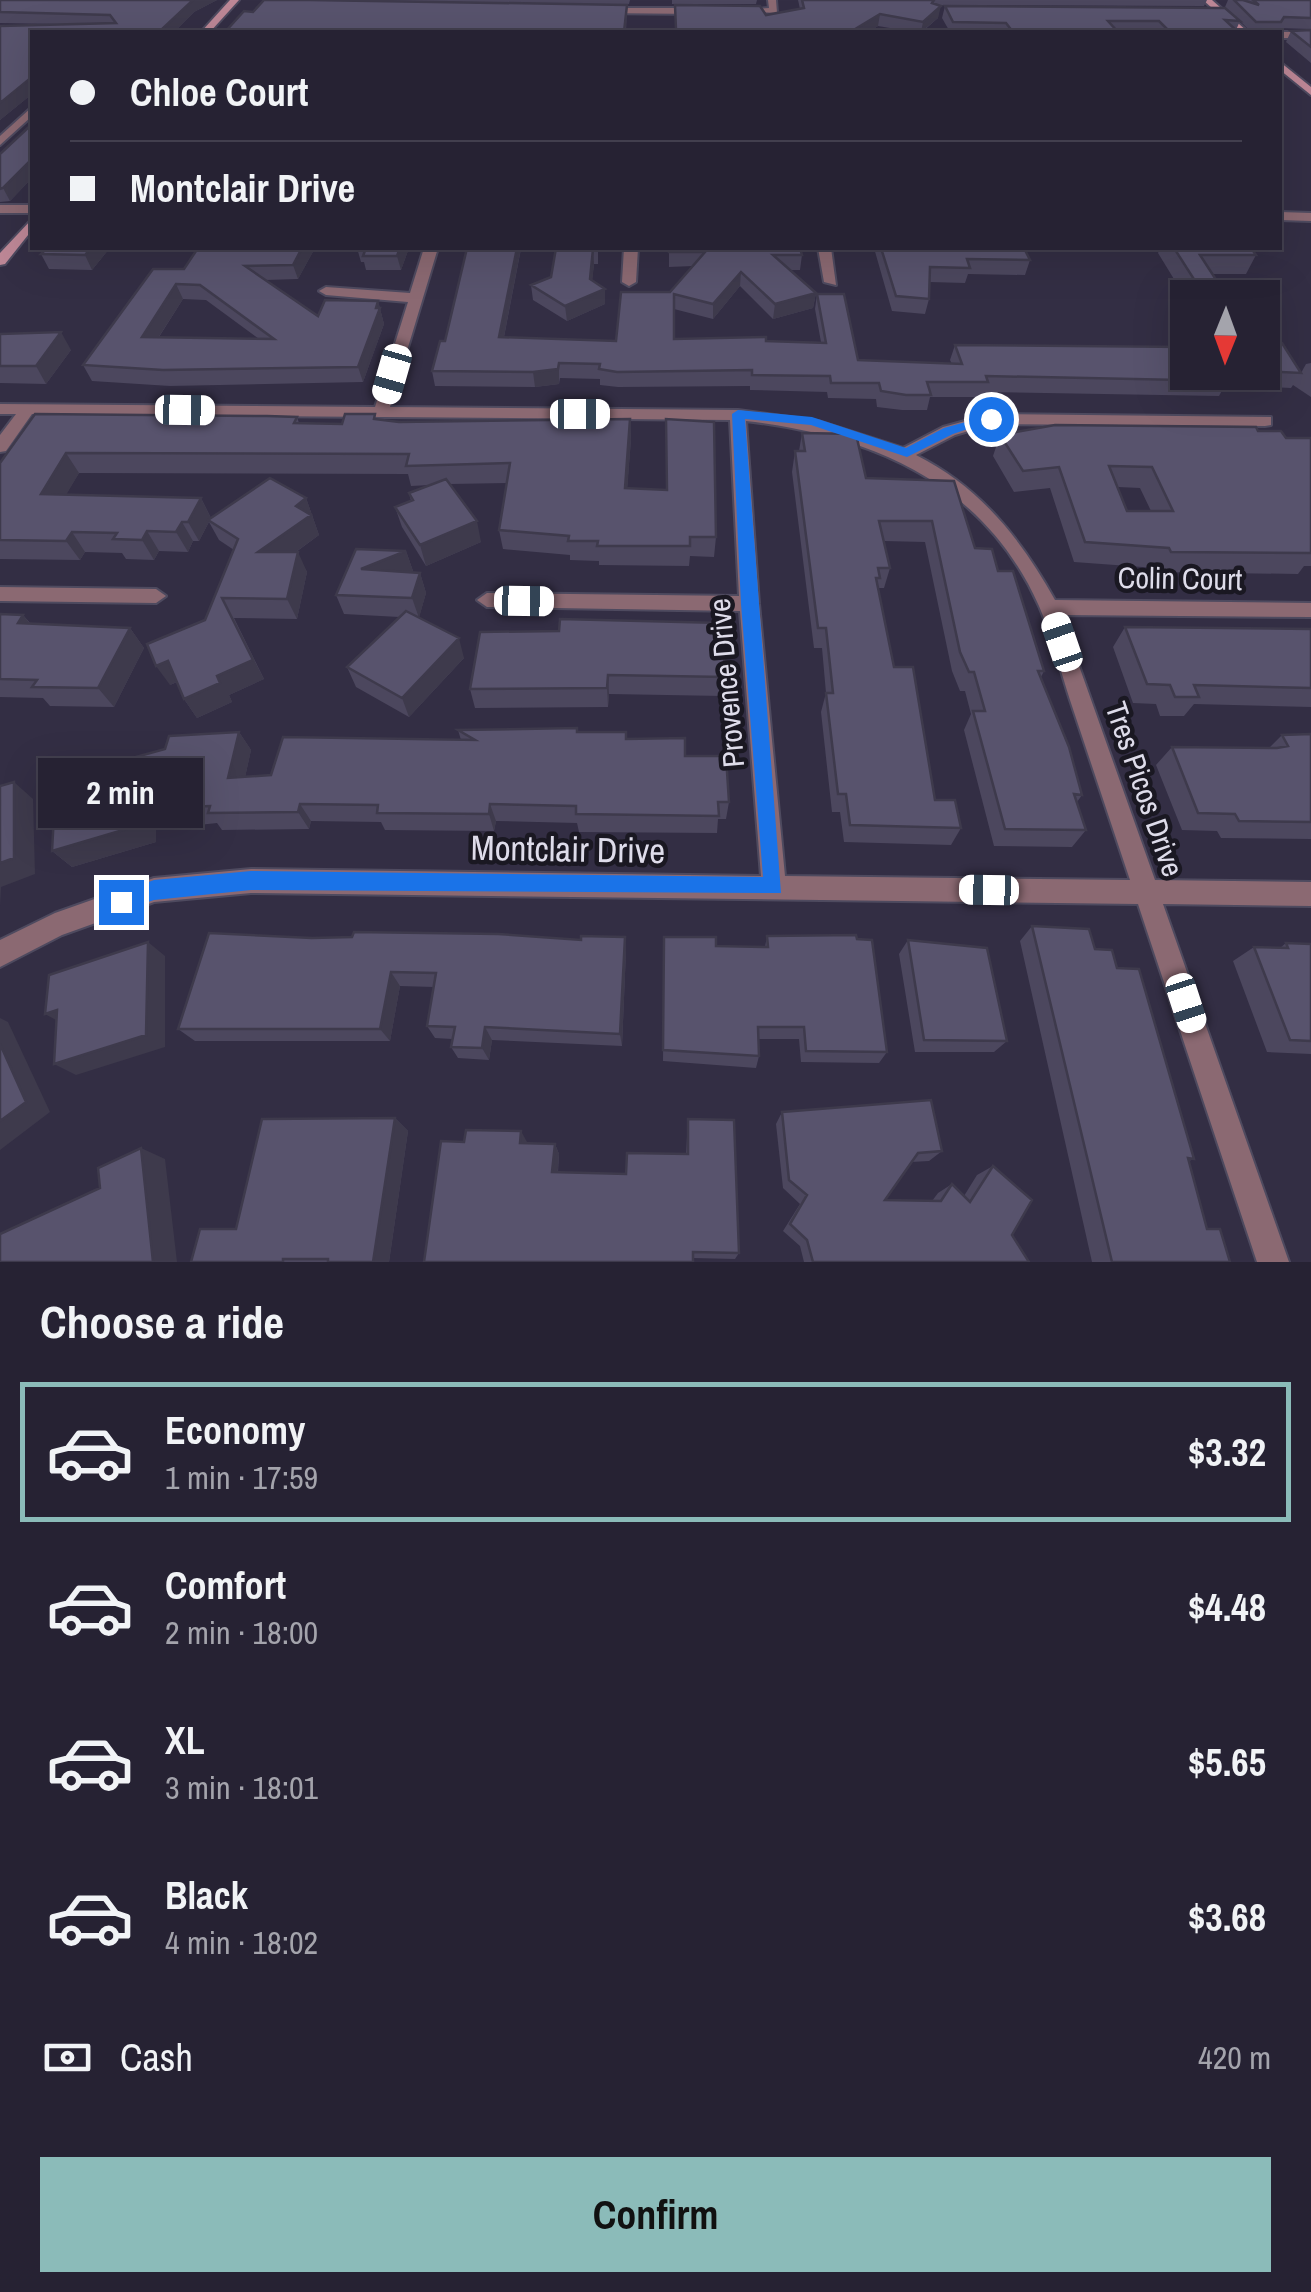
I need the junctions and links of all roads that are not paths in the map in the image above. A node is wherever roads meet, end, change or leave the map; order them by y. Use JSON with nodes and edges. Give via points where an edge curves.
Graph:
{"nodes":[{"id":1,"x":234,"y":0,"type":"edge"},
{"id":2,"x":772,"y":0,"type":"edge"},
{"id":3,"x":1206,"y":0,"type":"edge"},
{"id":4,"x":585,"y":11,"type":"edge"},
{"id":5,"x":642,"y":11,"type":"edge"},
{"id":6,"x":1202,"y":13,"type":"edge"},
{"id":7,"x":1221,"y":13,"type":"junction"},
{"id":8,"x":207,"y":30,"type":"edge"},
{"id":9,"x":1242,"y":30,"type":"edge"},
{"id":10,"x":1282,"y":35,"type":"edge"},
{"id":11,"x":1311,"y":35,"type":"edge"},
{"id":12,"x":1282,"y":66,"type":"edge"},
{"id":13,"x":1282,"y":76,"type":"edge"},
{"id":14,"x":1293,"y":76,"type":"junction"},
{"id":15,"x":1311,"y":92,"type":"edge"},
{"id":16,"x":30,"y":112,"type":"edge"},
{"id":17,"x":0,"y":142,"type":"edge"},
{"id":18,"x":0,"y":209,"type":"edge"},
{"id":19,"x":30,"y":209,"type":"edge"},
{"id":20,"x":1282,"y":216,"type":"edge"},
{"id":21,"x":1311,"y":216,"type":"edge"},
{"id":22,"x":30,"y":224,"type":"edge"},
{"id":23,"x":430,"y":250,"type":"edge"},
{"id":24,"x":631,"y":250,"type":"edge"},
{"id":25,"x":824,"y":250,"type":"edge"},
{"id":26,"x":0,"y":260,"type":"edge"},
{"id":27,"x":630,"y":282,"type":"dead end"},
{"id":28,"x":831,"y":282,"type":"dead end"},
{"id":29,"x":326,"y":291,"type":"dead end"},
{"id":30,"x":414,"y":298,"type":"junction"},
{"id":31,"x":0,"y":409,"type":"edge"},
{"id":32,"x":28,"y":409,"type":"junction"},
{"id":33,"x":381,"y":412,"type":"junction"},
{"id":34,"x":738,"y":414,"type":"junction"},
{"id":35,"x":1266,"y":421,"type":"dead end"},
{"id":36,"x":0,"y":447,"type":"edge"},
{"id":37,"x":907,"y":453,"type":"junction"},
{"id":38,"x":0,"y":594,"type":"edge"},
{"id":39,"x":156,"y":596,"type":"dead end"},
{"id":40,"x":486,"y":600,"type":"dead end"},
{"id":41,"x":748,"y":604,"type":"junction"},
{"id":42,"x":1049,"y":607,"type":"junction"},
{"id":43,"x":1311,"y":610,"type":"edge"},
{"id":44,"x":774,"y":887,"type":"junction"},
{"id":45,"x":1149,"y":892,"type":"junction"},
{"id":46,"x":1311,"y":894,"type":"edge"},
{"id":47,"x":0,"y":954,"type":"edge"},
{"id":48,"x":1272,"y":1262,"type":"edge"}],
"edges":[{"from":1,"to":8,"type":"street"},
{"from":2,"to":5,"type":"street","via":[[774,12]]},
{"from":3,"to":7,"type":"street"},
{"from":4,"to":5,"type":"street"},
{"from":6,"to":7,"type":"street"},
{"from":7,"to":9,"type":"street"},
{"from":10,"to":11,"type":"street"},
{"from":12,"to":14,"type":"street"},
{"from":13,"to":14,"type":"street"},
{"from":14,"to":15,"type":"street"},
{"from":16,"to":17,"type":"street"},
{"from":18,"to":19,"type":"street"},
{"from":20,"to":21,"type":"street"},
{"from":22,"to":26,"type":"street"},
{"from":23,"to":30,"type":"street"},
{"from":24,"to":27,"type":"street"},
{"from":25,"to":28,"type":"street"},
{"from":29,"to":30,"type":"street"},
{"from":30,"to":33,"type":"street"},
{"from":31,"to":32,"type":"street","name":"Tres Picos Drive"},
{"from":32,"to":33,"type":"street","name":"Tres Picos Drive"},
{"from":32,"to":36,"type":"street"},
{"from":33,"to":34,"type":"street","name":"Tres Picos Drive"},
{"from":34,"to":37,"type":"street","name":"Tres Picos Drive","via":[[812,421]]},
{"from":34,"to":41,"type":"street","name":"Provence Drive"},
{"from":35,"to":37,"type":"street","via":[[991,419],[948,431]]},
{"from":37,"to":42,"type":"street","name":"Tres Picos Drive","via":[[1014,546]]},
{"from":38,"to":39,"type":"street"},
{"from":40,"to":41,"type":"street"},
{"from":41,"to":44,"type":"street","name":"Provence Drive"},
{"from":42,"to":43,"type":"street","name":"Colin Court"},
{"from":42,"to":45,"type":"street","name":"Tres Picos Drive"},
{"from":44,"to":45,"type":"street","name":"Montclair Drive"},
{"from":44,"to":47,"type":"street","name":"Montclair Drive","via":[[251,881],[154,890],[55,925]]},
{"from":45,"to":46,"type":"street","name":"Montclair Drive"},
{"from":45,"to":48,"type":"street","name":"Tres Picos Drive"}]}
